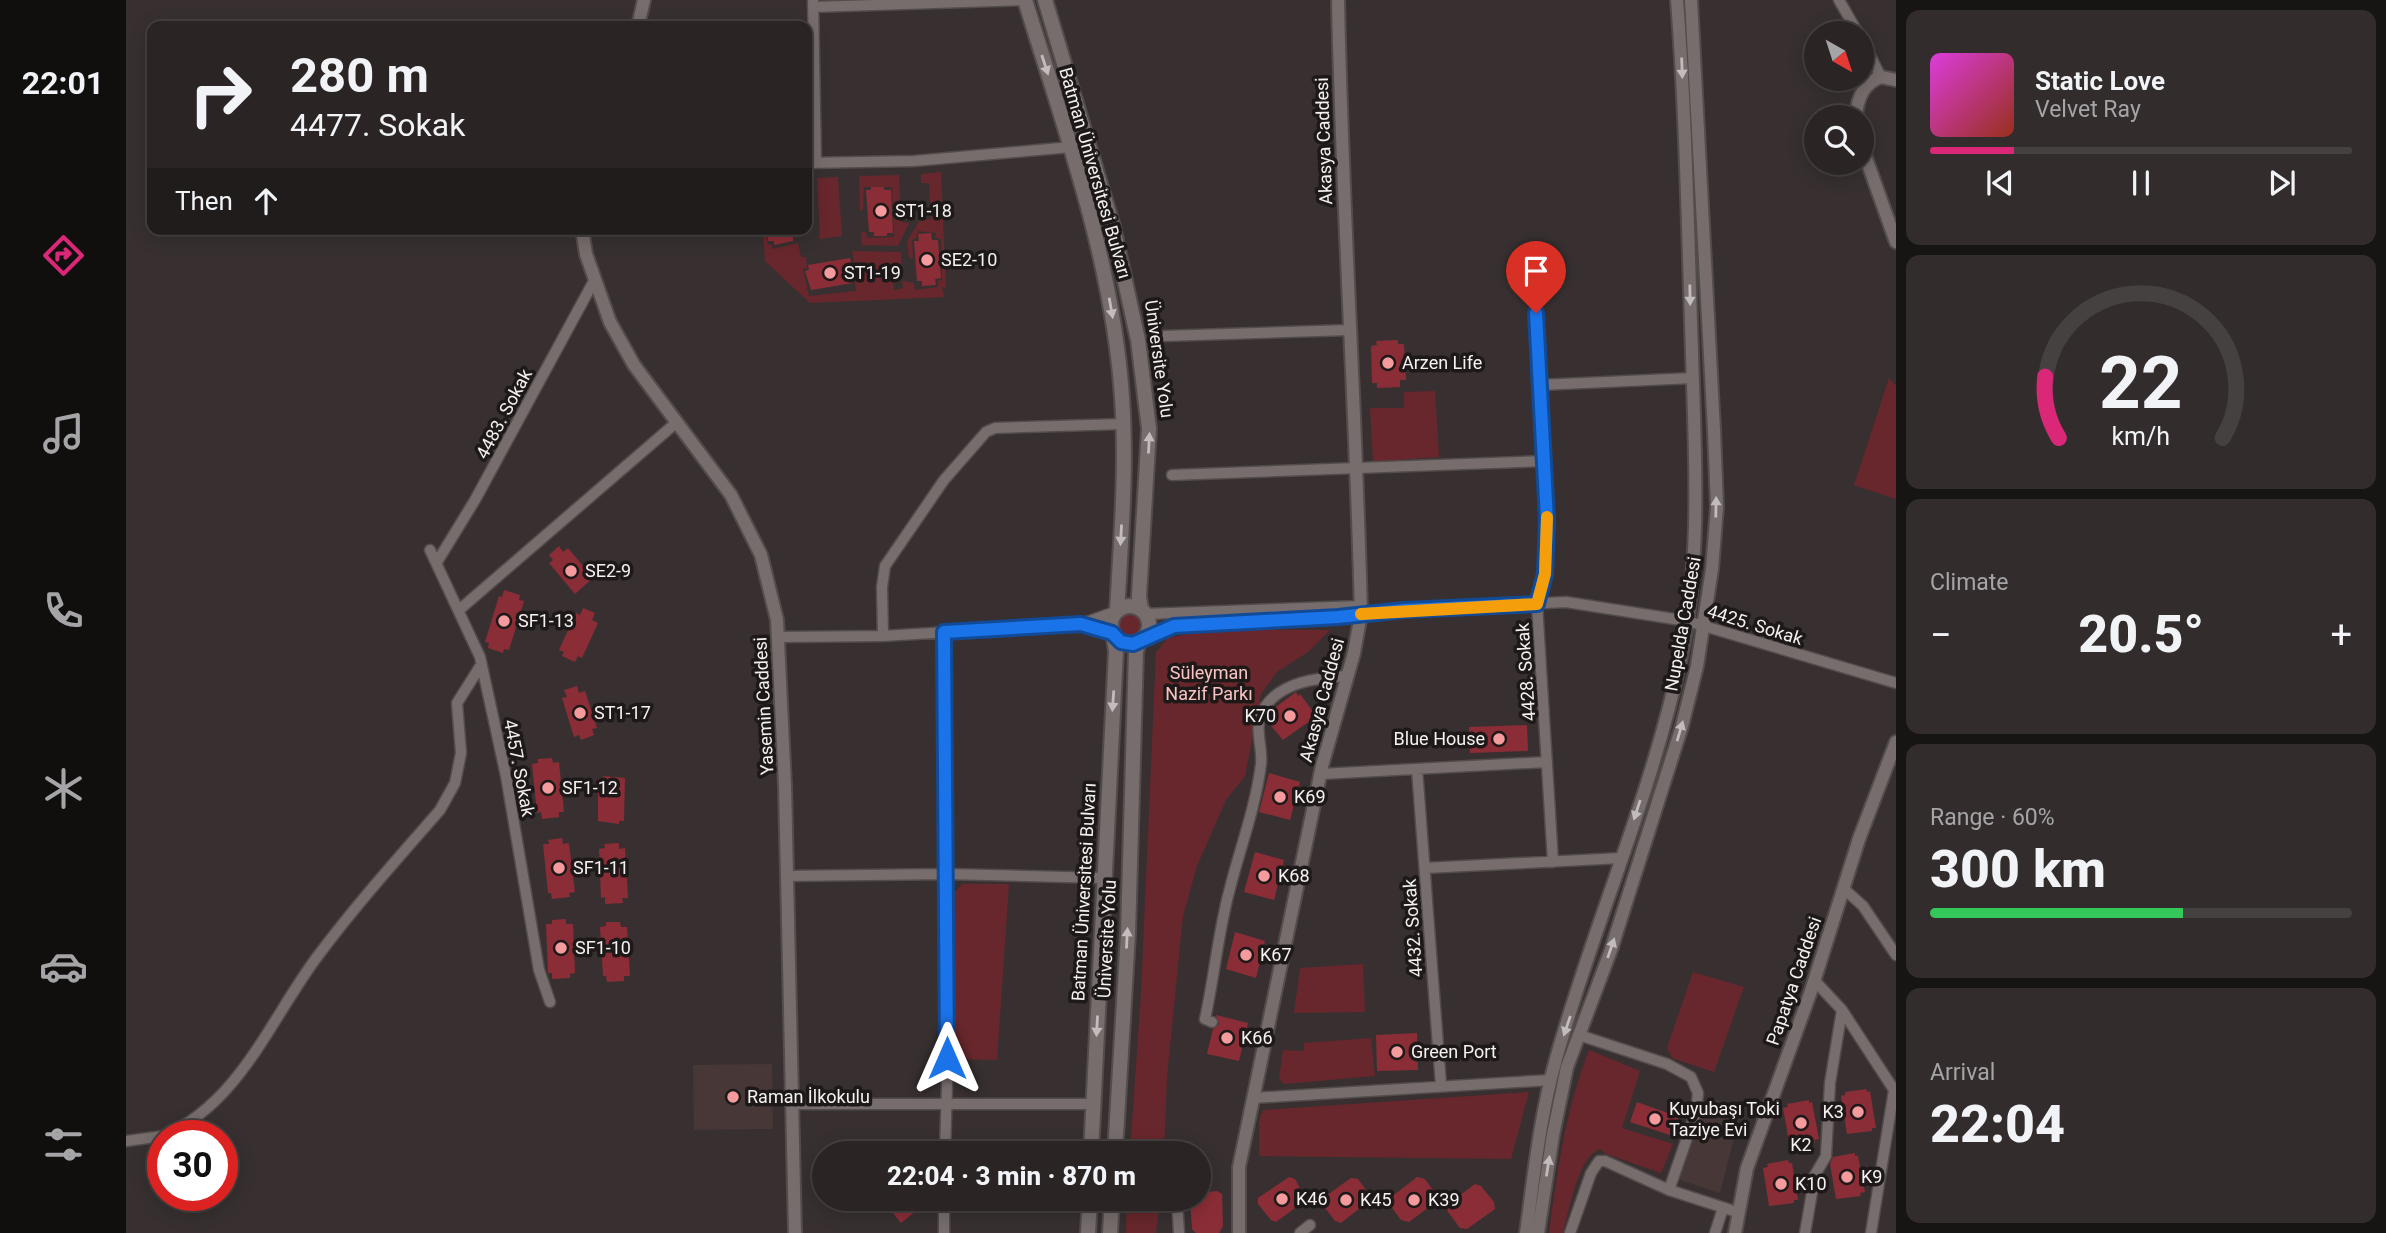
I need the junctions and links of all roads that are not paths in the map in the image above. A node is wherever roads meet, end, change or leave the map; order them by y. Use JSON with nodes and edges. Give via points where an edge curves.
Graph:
{"nodes":[{"id":1,"x":645,"y":0,"type":"edge"},
{"id":2,"x":1025,"y":0,"type":"edge"},
{"id":3,"x":1045,"y":0,"type":"edge"},
{"id":4,"x":1338,"y":0,"type":"edge"},
{"id":5,"x":1676,"y":0,"type":"edge"},
{"id":6,"x":1691,"y":0,"type":"edge"},
{"id":7,"x":1839,"y":0,"type":"edge"},
{"id":8,"x":813,"y":4,"type":"edge"},
{"id":9,"x":639,"y":21,"type":"edge"},
{"id":10,"x":1851,"y":21,"type":"edge"},
{"id":11,"x":1874,"y":63,"type":"edge"},
{"id":12,"x":1881,"y":77,"type":"junction"},
{"id":13,"x":1896,"y":80,"type":"edge"},
{"id":14,"x":812,"y":84,"type":"edge"},
{"id":15,"x":1857,"y":105,"type":"edge"},
{"id":16,"x":1071,"y":146,"type":"junction"},
{"id":17,"x":812,"y":163,"type":"edge"},
{"id":18,"x":1872,"y":175,"type":"edge"},
{"id":19,"x":583,"y":235,"type":"edge"},
{"id":20,"x":1896,"y":242,"type":"edge"},
{"id":21,"x":595,"y":279,"type":"junction"},
{"id":22,"x":1536,"y":313,"type":"dead end"},
{"id":23,"x":1350,"y":330,"type":"junction"},
{"id":24,"x":1164,"y":336,"type":"dead end"},
{"id":25,"x":1692,"y":378,"type":"junction"},
{"id":26,"x":1540,"y":386,"type":"junction"},
{"id":27,"x":677,"y":422,"type":"junction"},
{"id":28,"x":1123,"y":424,"type":"junction"},
{"id":29,"x":1544,"y":461,"type":"junction"},
{"id":30,"x":1357,"y":469,"type":"junction"},
{"id":31,"x":1172,"y":475,"type":"dead end"},
{"id":32,"x":430,"y":550,"type":"dead end"},
{"id":33,"x":437,"y":562,"type":"junction"},
{"id":34,"x":1537,"y":604,"type":"junction"},
{"id":35,"x":459,"y":610,"type":"junction"},
{"id":36,"x":1361,"y":610,"type":"junction"},
{"id":37,"x":1117,"y":611,"type":"junction"},
{"id":38,"x":1143,"y":611,"type":"junction"},
{"id":39,"x":1687,"y":621,"type":"junction"},
{"id":40,"x":1081,"y":624,"type":"junction"},
{"id":41,"x":1703,"y":626,"type":"junction"},
{"id":42,"x":944,"y":632,"type":"junction"},
{"id":43,"x":1112,"y":633,"type":"junction"},
{"id":44,"x":883,"y":636,"type":"junction"},
{"id":45,"x":778,"y":637,"type":"junction"},
{"id":46,"x":1142,"y":640,"type":"junction"},
{"id":47,"x":481,"y":665,"type":"junction"},
{"id":48,"x":1346,"y":676,"type":"junction"},
{"id":49,"x":1896,"y":683,"type":"edge"},
{"id":50,"x":1896,"y":742,"type":"edge"},
{"id":51,"x":1547,"y":762,"type":"junction"},
{"id":52,"x":1417,"y":769,"type":"junction"},
{"id":53,"x":1321,"y":774,"type":"junction"},
{"id":54,"x":1622,"y":858,"type":"junction"},
{"id":55,"x":1553,"y":862,"type":"junction"},
{"id":56,"x":1425,"y":868,"type":"junction"},
{"id":57,"x":947,"y":874,"type":"junction"},
{"id":58,"x":787,"y":876,"type":"junction"},
{"id":59,"x":1105,"y":878,"type":"junction"},
{"id":60,"x":1843,"y":888,"type":"junction"},
{"id":61,"x":1896,"y":956,"type":"edge"},
{"id":62,"x":1814,"y":980,"type":"junction"},
{"id":63,"x":550,"y":1002,"type":"dead end"},
{"id":64,"x":1842,"y":1010,"type":"junction"},
{"id":65,"x":1212,"y":1021,"type":"dead end"},
{"id":66,"x":1579,"y":1035,"type":"junction"},
{"id":67,"x":1551,"y":1080,"type":"junction"},
{"id":68,"x":1441,"y":1085,"type":"junction"},
{"id":69,"x":1895,"y":1091,"type":"edge"},
{"id":70,"x":1254,"y":1098,"type":"junction"},
{"id":71,"x":946,"y":1103,"type":"junction"},
{"id":72,"x":792,"y":1104,"type":"junction"},
{"id":73,"x":1093,"y":1104,"type":"junction"},
{"id":74,"x":192,"y":1120,"type":"edge"},
{"id":75,"x":147,"y":1138,"type":"edge"},
{"id":76,"x":126,"y":1141,"type":"edge"},
{"id":77,"x":945,"y":1141,"type":"edge"},
{"id":78,"x":1091,"y":1141,"type":"edge"},
{"id":79,"x":1116,"y":1141,"type":"edge"},
{"id":80,"x":1669,"y":1190,"type":"junction"},
{"id":81,"x":1723,"y":1208,"type":"junction"},
{"id":82,"x":944,"y":1211,"type":"edge"},
{"id":83,"x":1089,"y":1211,"type":"edge"},
{"id":84,"x":1112,"y":1211,"type":"edge"},
{"id":85,"x":1178,"y":1211,"type":"edge"},
{"id":86,"x":1737,"y":1212,"type":"junction"},
{"id":87,"x":1310,"y":1225,"type":"dead end"},
{"id":88,"x":794,"y":1233,"type":"edge"},
{"id":89,"x":944,"y":1233,"type":"edge"},
{"id":90,"x":1088,"y":1233,"type":"edge"},
{"id":91,"x":1111,"y":1233,"type":"edge"},
{"id":92,"x":1179,"y":1233,"type":"edge"},
{"id":93,"x":1239,"y":1233,"type":"edge"},
{"id":94,"x":1300,"y":1233,"type":"edge"},
{"id":95,"x":1526,"y":1233,"type":"edge"},
{"id":96,"x":1538,"y":1233,"type":"edge"},
{"id":97,"x":1570,"y":1233,"type":"edge"},
{"id":98,"x":1715,"y":1233,"type":"edge"},
{"id":99,"x":1735,"y":1233,"type":"edge"},
{"id":100,"x":1805,"y":1233,"type":"edge"},
{"id":101,"x":1871,"y":1233,"type":"edge"}],
"edges":[{"from":1,"to":9,"type":"street"},
{"from":2,"to":8,"type":"street"},
{"from":2,"to":16,"type":"main road","name":"Batman Üniversitesi Bulvarı","one_way":true},
{"from":38,"to":3,"type":"main road","name":"Üniversite Yolu","one_way":true,"via":[[1139,596],[1149,429],[1138,340],[1110,215]]},
{"from":4,"to":23,"type":"street","name":"Akasya Caddesi"},
{"from":5,"to":25,"type":"street","name":"Nupelda Caddesi","one_way":true},
{"from":41,"to":6,"type":"street","name":"Nupelda Caddesi","one_way":true,"via":[[1717,507]]},
{"from":7,"to":10,"type":"street"},
{"from":8,"to":14,"type":"street"},
{"from":11,"to":12,"type":"street"},
{"from":12,"to":13,"type":"street"},
{"from":12,"to":15,"type":"street","via":[[1865,86]]},
{"from":16,"to":17,"type":"street","via":[[914,161]]},
{"from":16,"to":28,"type":"main road","name":"Batman Üniversitesi Bulvarı","one_way":true,"via":[[1106,278]]},
{"from":18,"to":20,"type":"street"},
{"from":19,"to":21,"type":"street","name":"Yasemin Caddesi"},
{"from":21,"to":27,"type":"street","name":"Yasemin Caddesi","via":[[610,322],[634,365]]},
{"from":21,"to":33,"type":"street","name":"4483. Sokak"},
{"from":22,"to":26,"type":"street","name":"4428. Sokak"},
{"from":23,"to":24,"type":"street"},
{"from":23,"to":30,"type":"street","name":"Akasya Caddesi"},
{"from":25,"to":26,"type":"street"},
{"from":25,"to":39,"type":"street","name":"Nupelda Caddesi","via":[[1694,535]]},
{"from":26,"to":29,"type":"street","name":"4428. Sokak"},
{"from":27,"to":35,"type":"street"},
{"from":27,"to":45,"type":"street","name":"Yasemin Caddesi","via":[[731,495],[761,555]]},
{"from":28,"to":37,"type":"main road","name":"Batman Üniversitesi Bulvarı","one_way":true},
{"from":28,"to":44,"type":"street","via":[[986,432],[944,480],[885,566]]},
{"from":29,"to":30,"type":"street"},
{"from":29,"to":34,"type":"street","name":"4428. Sokak","via":[[1545,574]]},
{"from":30,"to":31,"type":"street"},
{"from":30,"to":36,"type":"street","name":"Akasya Caddesi"},
{"from":32,"to":33,"type":"street","name":"4457. Sokak"},
{"from":33,"to":35,"type":"street","name":"4457. Sokak"},
{"from":34,"to":36,"type":"street","name":"4425. Sokak"},
{"from":34,"to":39,"type":"street","name":"4425. Sokak","via":[[1566,602]]},
{"from":34,"to":51,"type":"street","name":"4428. Sokak"},
{"from":35,"to":47,"type":"street","name":"4457. Sokak"},
{"from":36,"to":38,"type":"street"},
{"from":36,"to":46,"type":"street","name":"4425. Sokak","via":[[1174,626]]},
{"from":36,"to":48,"type":"street","name":"Akasya Caddesi"},
{"from":37,"to":38,"type":"main road","via":[[1129,606]]},
{"from":37,"to":40,"type":"street"},
{"from":37,"to":43,"type":"main road","via":[[1111,621]]},
{"from":38,"to":46,"type":"main road","via":[[1149,626]]},
{"from":39,"to":41,"type":"street","name":"4425. Sokak"},
{"from":39,"to":54,"type":"street","name":"Nupelda Caddesi","one_way":true,"via":[[1662,733]]},
{"from":40,"to":42,"type":"street"},
{"from":40,"to":43,"type":"street"},
{"from":41,"to":49,"type":"street","name":"4425. Sokak"},
{"from":66,"to":41,"type":"street","name":"Nupelda Caddesi","one_way":true,"via":[[1678,739]]},
{"from":42,"to":44,"type":"street"},
{"from":42,"to":57,"type":"street"},
{"from":43,"to":46,"type":"main road","via":[[1126,644]]},
{"from":43,"to":59,"type":"main road","name":"Batman Üniversitesi Bulvarı","one_way":true,"via":[[1116,651]]},
{"from":44,"to":45,"type":"street"},
{"from":45,"to":58,"type":"street","name":"Yasemin Caddesi"},
{"from":79,"to":46,"type":"main road","name":"Üniversite Yolu","one_way":true,"via":[[1128,934],[1136,651]]},
{"from":47,"to":63,"type":"street","name":"4457. Sokak","via":[[506,776],[539,970]]},
{"from":47,"to":74,"type":"street","via":[[457,703],[461,753],[455,783],[440,810],[315,960],[233,1084]]},
{"from":48,"to":53,"type":"street","name":"Akasya Caddesi"},
{"from":48,"to":65,"type":"street","via":[[1315,678],[1293,686],[1270,701],[1261,715],[1262,761],[1225,909],[1205,1018]]},
{"from":50,"to":60,"type":"street","name":"Papatya Caddesi"},
{"from":51,"to":52,"type":"street"},
{"from":51,"to":55,"type":"street","name":"4428. Sokak"},
{"from":52,"to":53,"type":"street"},
{"from":52,"to":56,"type":"street","name":"4432. Sokak"},
{"from":53,"to":70,"type":"street","name":"Akasya Caddesi"},
{"from":54,"to":55,"type":"street"},
{"from":54,"to":67,"type":"street","name":"Nupelda Caddesi","one_way":true},
{"from":55,"to":56,"type":"street"},
{"from":56,"to":68,"type":"street","name":"4432. Sokak"},
{"from":57,"to":58,"type":"street"},
{"from":57,"to":59,"type":"street"},
{"from":57,"to":71,"type":"street"},
{"from":58,"to":72,"type":"street","name":"Yasemin Caddesi"},
{"from":59,"to":73,"type":"main road","name":"Batman Üniversitesi Bulvarı","one_way":true},
{"from":60,"to":61,"type":"street","via":[[1863,906]]},
{"from":60,"to":62,"type":"street","name":"Papatya Caddesi"},
{"from":62,"to":64,"type":"street"},
{"from":62,"to":86,"type":"street","name":"Papatya Caddesi","via":[[1747,1168]]},
{"from":64,"to":69,"type":"street"},
{"from":64,"to":100,"type":"street","via":[[1830,1083],[1826,1156],[1815,1175]]},
{"from":66,"to":80,"type":"street","via":[[1667,1064],[1691,1077],[1698,1093],[1696,1112]]},
{"from":96,"to":66,"type":"street","name":"Nupelda Caddesi","one_way":true,"via":[[1561,1092]]},
{"from":67,"to":68,"type":"street"},
{"from":67,"to":95,"type":"street","name":"Nupelda Caddesi"},
{"from":68,"to":70,"type":"street"},
{"from":69,"to":101,"type":"street"},
{"from":70,"to":93,"type":"street","name":"Akasya Caddesi","via":[[1239,1167]]},
{"from":71,"to":72,"type":"street"},
{"from":71,"to":73,"type":"street"},
{"from":71,"to":77,"type":"street"},
{"from":72,"to":88,"type":"street","name":"Yasemin Caddesi"},
{"from":73,"to":78,"type":"main road","name":"Batman Üniversitesi Bulvarı"},
{"from":75,"to":76,"type":"street"},
{"from":80,"to":81,"type":"street"},
{"from":80,"to":97,"type":"street","via":[[1599,1161]]},
{"from":81,"to":86,"type":"street"},
{"from":81,"to":98,"type":"street"},
{"from":82,"to":89,"type":"street"},
{"from":83,"to":90,"type":"main road"},
{"from":84,"to":91,"type":"main road"},
{"from":85,"to":92,"type":"street"},
{"from":86,"to":99,"type":"street","name":"Papatya Caddesi"},
{"from":87,"to":94,"type":"street"}]}
